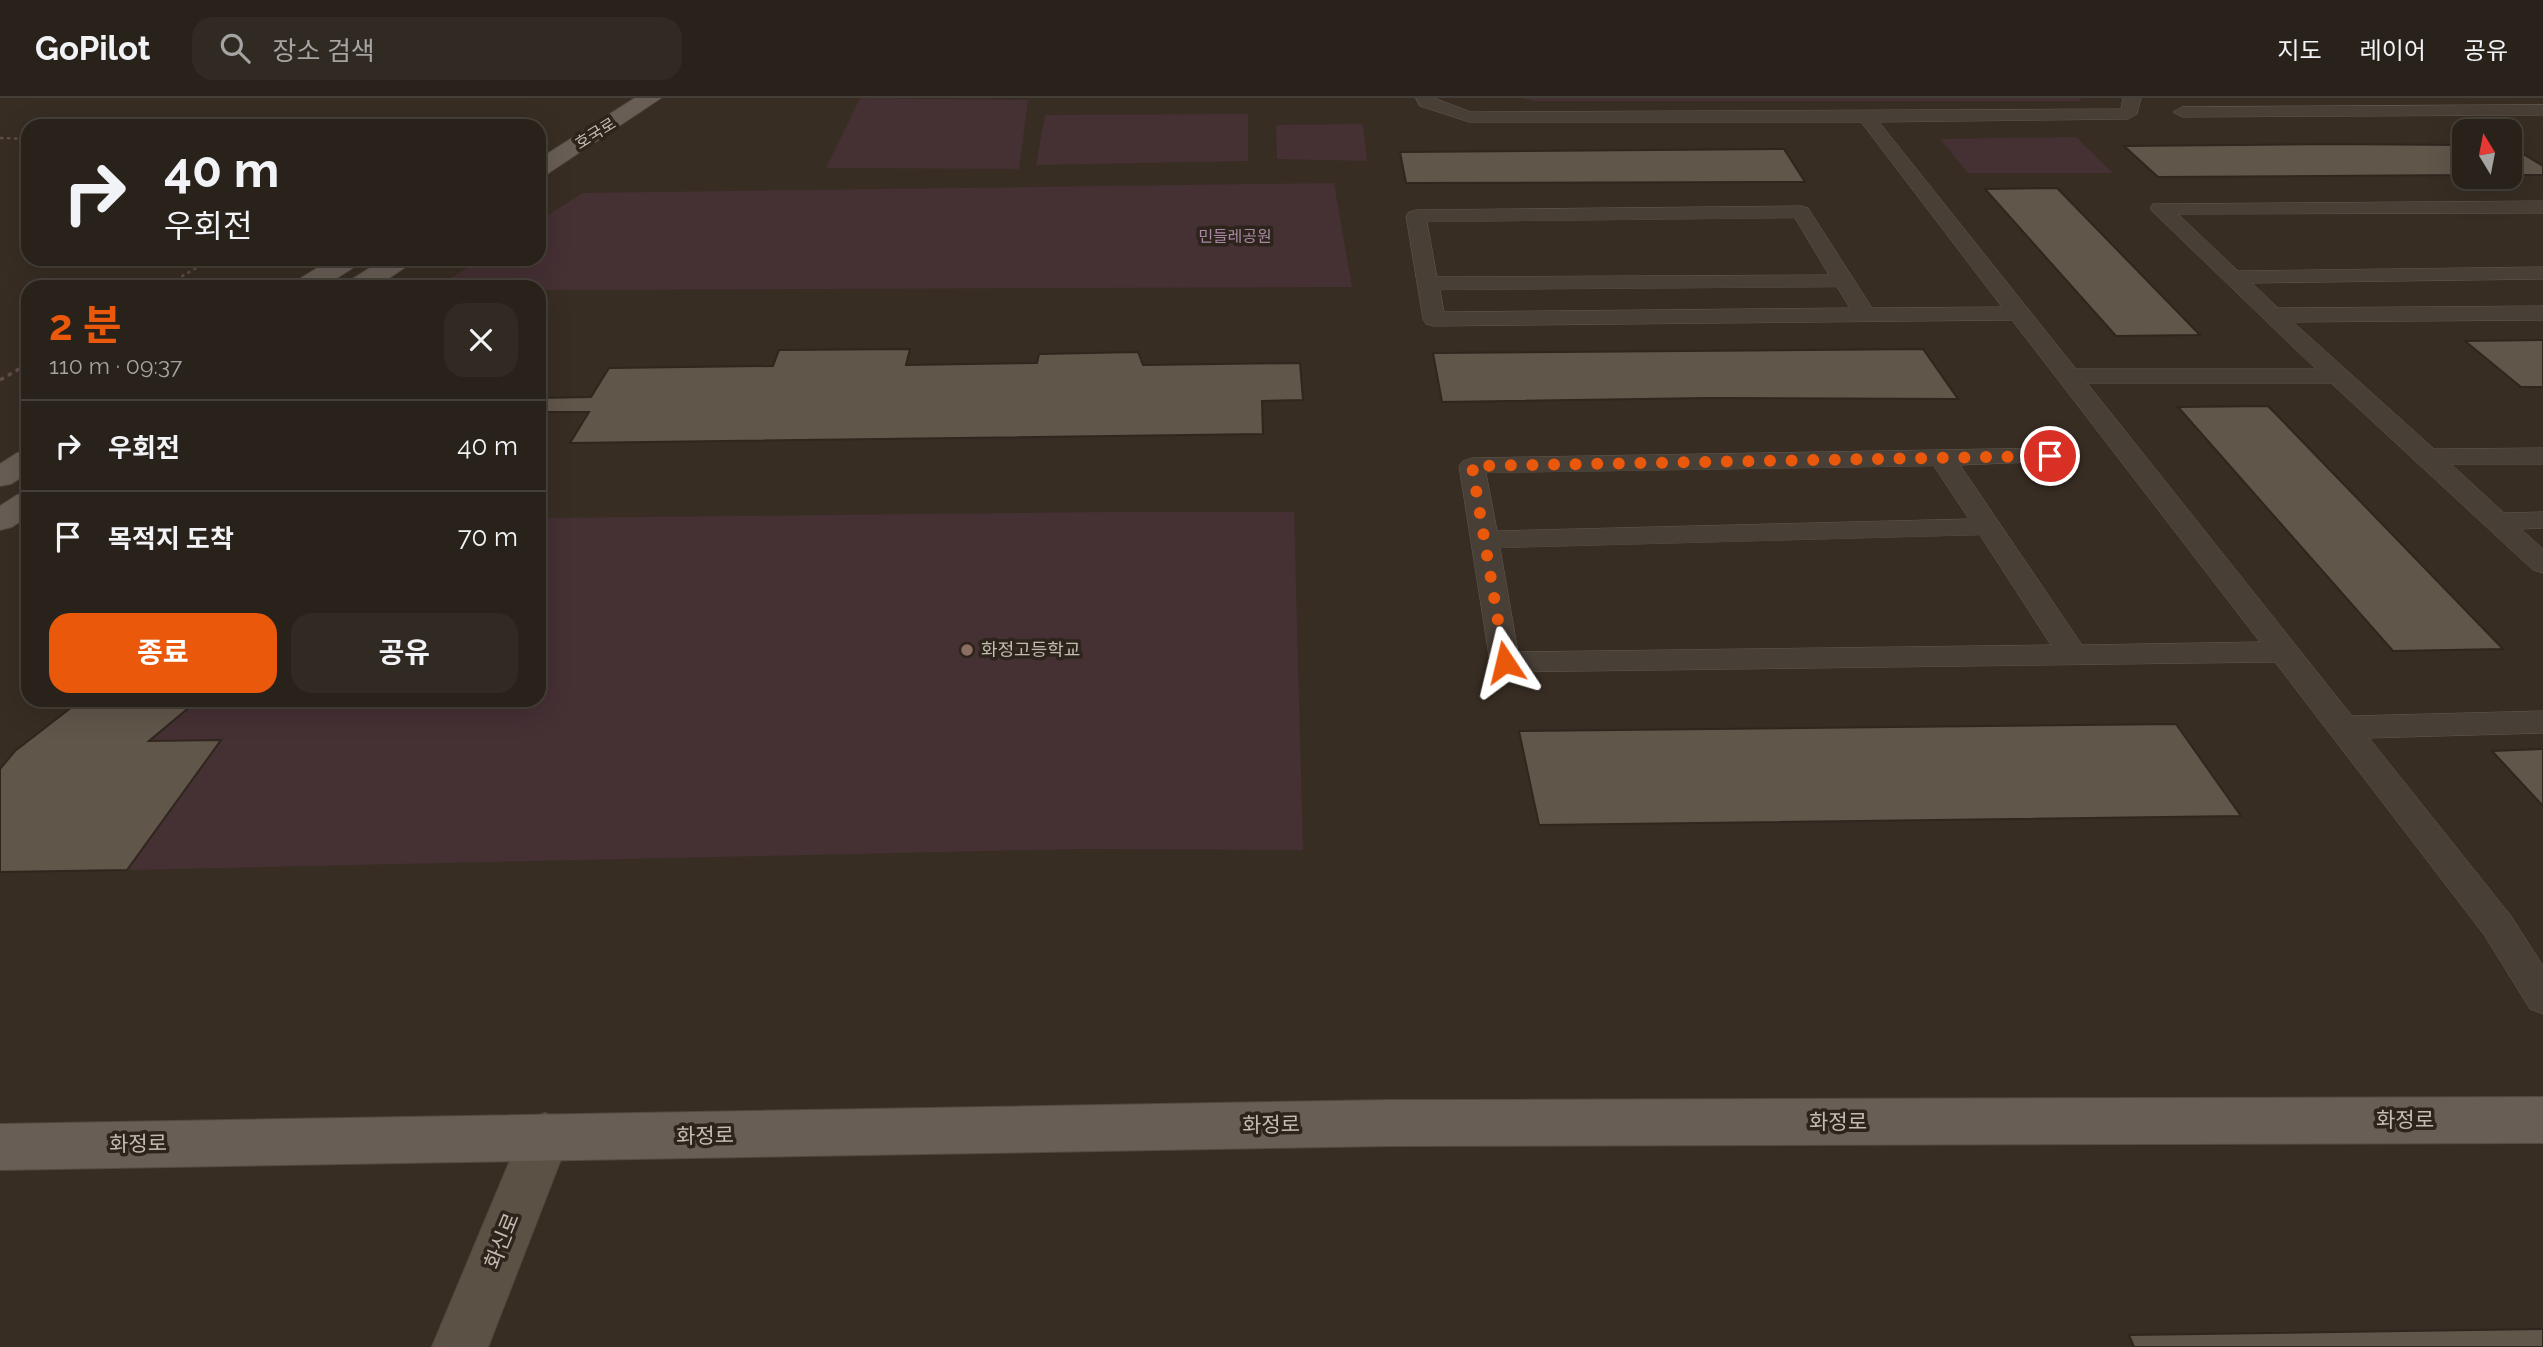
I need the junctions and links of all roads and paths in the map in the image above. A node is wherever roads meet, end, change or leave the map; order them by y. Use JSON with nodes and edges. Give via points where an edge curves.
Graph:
{"nodes":[{"id":1,"x":650,"y":98,"type":"edge"},
{"id":2,"x":1425,"y":98,"type":"edge"},
{"id":3,"x":2132,"y":98,"type":"edge"},
{"id":4,"x":2262,"y":98,"type":"edge"},
{"id":5,"x":2543,"y":110,"type":"edge"},
{"id":6,"x":2280,"y":111,"type":"junction"},
{"id":7,"x":2182,"y":112,"type":"dead end"},
{"id":8,"x":1866,"y":117,"type":"junction"},
{"id":9,"x":0,"y":138,"type":"edge"},
{"id":10,"x":21,"y":139,"type":"edge"},
{"id":11,"x":546,"y":165,"type":"edge"},
{"id":12,"x":2543,"y":207,"type":"edge"},
{"id":13,"x":200,"y":266,"type":"edge"},
{"id":14,"x":339,"y":266,"type":"edge"},
{"id":15,"x":390,"y":266,"type":"edge"},
{"id":16,"x":2543,"y":273,"type":"edge"},
{"id":17,"x":2233,"y":276,"type":"junction"},
{"id":18,"x":175,"y":280,"type":"edge"},
{"id":19,"x":316,"y":280,"type":"edge"},
{"id":20,"x":369,"y":280,"type":"edge"},
{"id":21,"x":1844,"y":281,"type":"junction"},
{"id":22,"x":1428,"y":284,"type":"junction"},
{"id":23,"x":2019,"y":313,"type":"junction"},
{"id":24,"x":2543,"y":313,"type":"edge"},
{"id":25,"x":1865,"y":315,"type":"junction"},
{"id":26,"x":2274,"y":315,"type":"junction"},
{"id":27,"x":21,"y":368,"type":"edge"},
{"id":28,"x":2069,"y":376,"type":"junction"},
{"id":29,"x":2337,"y":376,"type":"junction"},
{"id":30,"x":0,"y":380,"type":"edge"},
{"id":31,"x":2050,"y":456,"type":"dead end"},
{"id":32,"x":2543,"y":456,"type":"edge"},
{"id":33,"x":2428,"y":457,"type":"junction"},
{"id":34,"x":1942,"y":458,"type":"junction"},
{"id":35,"x":21,"y":464,"type":"edge"},
{"id":36,"x":0,"y":477,"type":"edge"},
{"id":37,"x":21,"y":506,"type":"edge"},
{"id":38,"x":0,"y":520,"type":"edge"},
{"id":39,"x":2543,"y":520,"type":"edge"},
{"id":40,"x":2497,"y":521,"type":"junction"},
{"id":41,"x":1988,"y":527,"type":"junction"},
{"id":42,"x":1483,"y":540,"type":"junction"},
{"id":43,"x":2543,"y":564,"type":"edge"},
{"id":44,"x":2284,"y":652,"type":"junction"},
{"id":45,"x":2072,"y":653,"type":"junction"},
{"id":46,"x":2543,"y":722,"type":"edge"},
{"id":47,"x":2343,"y":727,"type":"junction"},
{"id":48,"x":2543,"y":998,"type":"edge"},
{"id":49,"x":2543,"y":1120,"type":"edge"},
{"id":50,"x":545,"y":1136,"type":"junction"},
{"id":51,"x":0,"y":1147,"type":"edge"},
{"id":52,"x":460,"y":1347,"type":"edge"}],
"edges":[{"from":1,"to":11,"type":"main road","name":"호국로"},
{"from":2,"to":8,"type":"lane","via":[[1469,117]]},
{"from":3,"to":8,"type":"lane","via":[[2128,114]]},
{"from":4,"to":6,"type":"lane"},
{"from":5,"to":6,"type":"lane"},
{"from":6,"to":7,"type":"lane"},
{"from":8,"to":23,"type":"lane"},
{"from":9,"to":10,"type":"path"},
{"from":12,"to":17,"type":"lane","via":[[2160,208]]},
{"from":13,"to":18,"type":"path"},
{"from":14,"to":19,"type":"main road"},
{"from":15,"to":20,"type":"main road"},
{"from":16,"to":17,"type":"lane"},
{"from":17,"to":26,"type":"lane"},
{"from":21,"to":22,"type":"lane"},
{"from":21,"to":22,"type":"lane","via":[[1801,212],[1787,212],[1416,216]]},
{"from":21,"to":25,"type":"lane"},
{"from":22,"to":25,"type":"lane","via":[[1434,319]]},
{"from":23,"to":25,"type":"lane"},
{"from":23,"to":28,"type":"lane"},
{"from":24,"to":26,"type":"lane"},
{"from":26,"to":29,"type":"lane"},
{"from":27,"to":30,"type":"path"},
{"from":28,"to":29,"type":"lane"},
{"from":28,"to":44,"type":"lane"},
{"from":29,"to":33,"type":"lane"},
{"from":31,"to":34,"type":"lane"},
{"from":32,"to":33,"type":"lane"},
{"from":33,"to":40,"type":"lane"},
{"from":34,"to":41,"type":"lane"},
{"from":34,"to":42,"type":"lane","via":[[1472,466]]},
{"from":35,"to":36,"type":"main road"},
{"from":37,"to":38,"type":"main road"},
{"from":39,"to":40,"type":"lane"},
{"from":40,"to":43,"type":"lane"},
{"from":41,"to":42,"type":"lane"},
{"from":41,"to":45,"type":"lane"},
{"from":42,"to":45,"type":"lane","via":[[1505,662]]},
{"from":44,"to":45,"type":"lane"},
{"from":44,"to":47,"type":"lane"},
{"from":46,"to":47,"type":"lane"},
{"from":47,"to":48,"type":"lane","via":[[2498,926]]},
{"from":49,"to":50,"type":"main road","name":"화정로","via":[[1390,1123]]},
{"from":50,"to":51,"type":"main road","name":"화정로"},
{"from":50,"to":52,"type":"main road","name":"화신로"}]}
